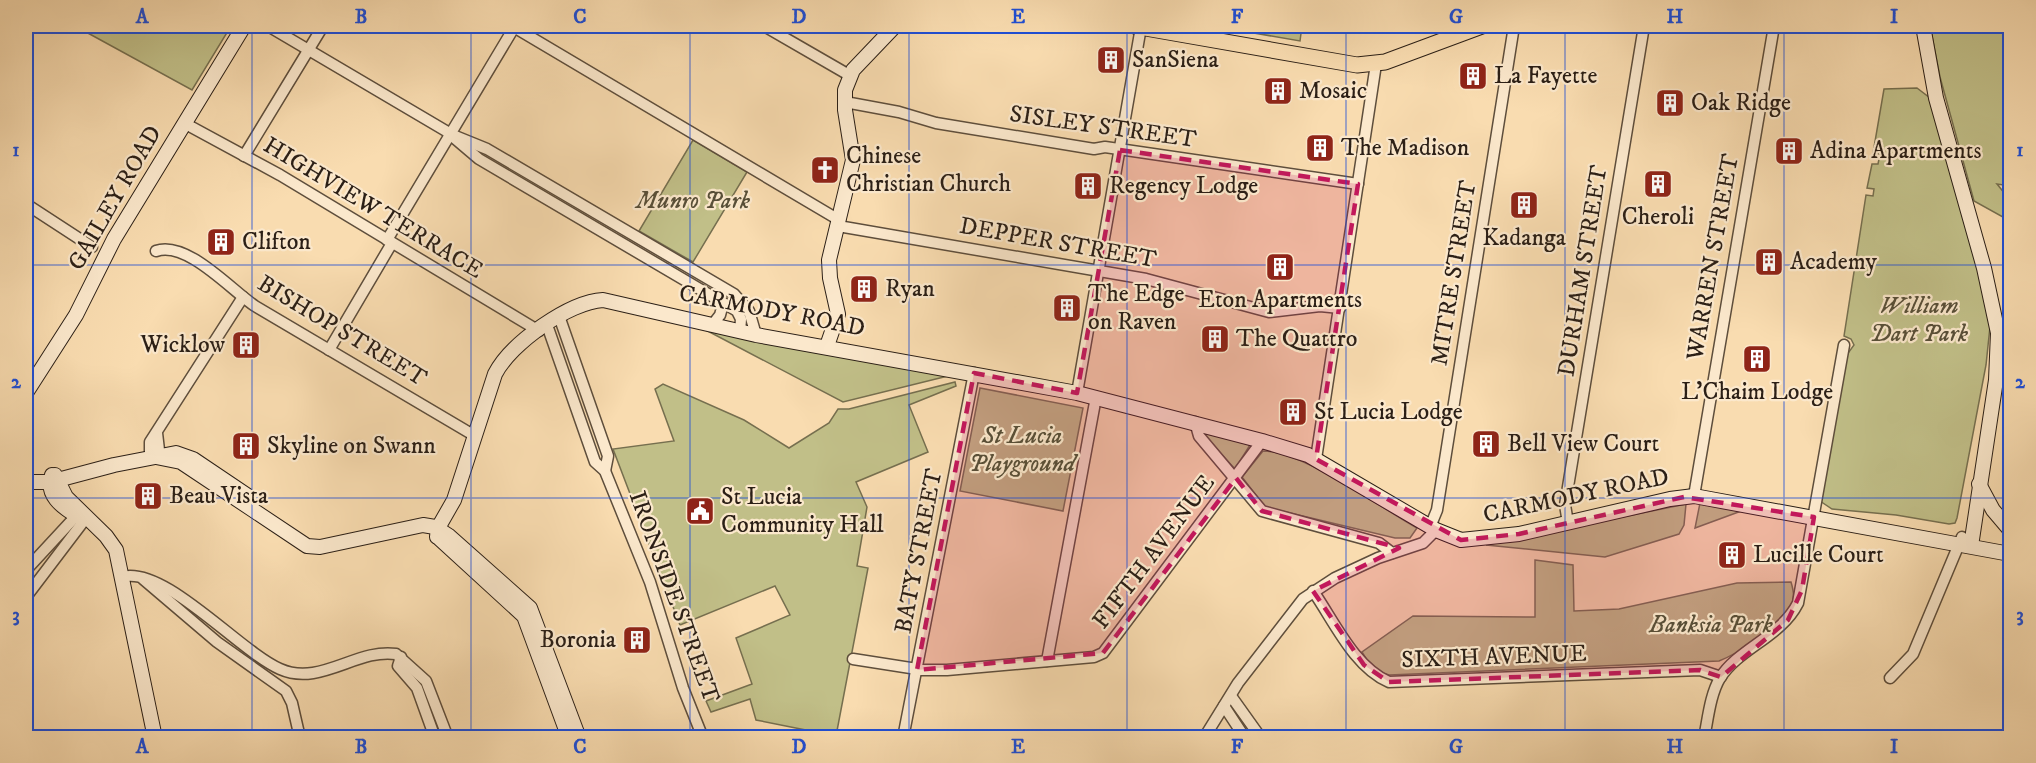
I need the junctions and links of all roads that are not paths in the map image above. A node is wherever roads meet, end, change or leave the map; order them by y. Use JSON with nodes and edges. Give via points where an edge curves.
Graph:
{"nodes":[{"id":1,"x":244,"y":26,"type":"edge"},
{"id":2,"x":268,"y":26,"type":"edge"},
{"id":3,"x":322,"y":26,"type":"edge"},
{"id":4,"x":514,"y":26,"type":"edge"},
{"id":5,"x":764,"y":26,"type":"edge"},
{"id":6,"x":895,"y":26,"type":"edge"},
{"id":7,"x":1137,"y":26,"type":"edge"},
{"id":8,"x":1482,"y":26,"type":"edge"},
{"id":9,"x":1514,"y":26,"type":"edge"},
{"id":10,"x":1644,"y":26,"type":"edge"},
{"id":11,"x":1774,"y":26,"type":"edge"},
{"id":12,"x":1923,"y":26,"type":"edge"},
{"id":13,"x":1168,"y":28,"type":"edge"},
{"id":14,"x":308,"y":49,"type":"junction"},
{"id":15,"x":1376,"y":64,"type":"junction"},
{"id":16,"x":849,"y":75,"type":"junction"},
{"id":17,"x":845,"y":102,"type":"junction"},
{"id":18,"x":184,"y":123,"type":"junction"},
{"id":19,"x":449,"y":134,"type":"junction"},
{"id":20,"x":1120,"y":150,"type":"junction"},
{"id":21,"x":244,"y":156,"type":"junction"},
{"id":22,"x":1358,"y":184,"type":"junction"},
{"id":23,"x":26,"y":204,"type":"edge"},
{"id":24,"x":839,"y":223,"type":"junction"},
{"id":25,"x":390,"y":242,"type":"junction"},
{"id":26,"x":92,"y":247,"type":"dead end"},
{"id":27,"x":156,"y":251,"type":"dead end"},
{"id":28,"x":1099,"y":271,"type":"junction"},
{"id":29,"x":243,"y":297,"type":"junction"},
{"id":30,"x":723,"y":304,"type":"junction"},
{"id":31,"x":1340,"y":308,"type":"junction"},
{"id":32,"x":559,"y":316,"type":"junction"},
{"id":33,"x":713,"y":324,"type":"junction"},
{"id":34,"x":543,"y":328,"type":"junction"},
{"id":35,"x":740,"y":332,"type":"junction"},
{"id":36,"x":756,"y":334,"type":"junction"},
{"id":37,"x":1844,"y":345,"type":"dead end"},
{"id":38,"x":827,"y":346,"type":"junction"},
{"id":39,"x":329,"y":350,"type":"junction"},
{"id":40,"x":974,"y":373,"type":"junction"},
{"id":41,"x":26,"y":393,"type":"edge"},
{"id":42,"x":1077,"y":393,"type":"junction"},
{"id":43,"x":1096,"y":397,"type":"junction"},
{"id":44,"x":1195,"y":422,"type":"junction"},
{"id":45,"x":475,"y":436,"type":"junction"},
{"id":46,"x":1262,"y":441,"type":"junction"},
{"id":47,"x":156,"y":457,"type":"junction"},
{"id":48,"x":1316,"y":459,"type":"junction"},
{"id":49,"x":605,"y":471,"type":"junction"},
{"id":50,"x":26,"y":474,"type":"edge"},
{"id":51,"x":57,"y":477,"type":"junction"},
{"id":52,"x":1236,"y":478,"type":"junction"},
{"id":53,"x":26,"y":482,"type":"edge"},
{"id":54,"x":1979,"y":484,"type":"junction"},
{"id":55,"x":1694,"y":496,"type":"junction"},
{"id":56,"x":81,"y":517,"type":"junction"},
{"id":57,"x":1814,"y":518,"type":"junction"},
{"id":58,"x":1568,"y":524,"type":"junction"},
{"id":59,"x":1433,"y":528,"type":"junction"},
{"id":60,"x":2010,"y":530,"type":"edge"},
{"id":61,"x":440,"y":533,"type":"junction"},
{"id":62,"x":1966,"y":541,"type":"junction"},
{"id":63,"x":2010,"y":545,"type":"edge"},
{"id":64,"x":1392,"y":552,"type":"junction"},
{"id":65,"x":2010,"y":554,"type":"edge"},
{"id":66,"x":26,"y":570,"type":"edge"},
{"id":67,"x":140,"y":575,"type":"junction"},
{"id":68,"x":122,"y":577,"type":"junction"},
{"id":69,"x":1313,"y":591,"type":"junction"},
{"id":70,"x":26,"y":597,"type":"edge"},
{"id":71,"x":401,"y":657,"type":"junction"},
{"id":72,"x":853,"y":659,"type":"dead end"},
{"id":73,"x":1047,"y":661,"type":"junction"},
{"id":74,"x":917,"y":670,"type":"junction"},
{"id":75,"x":1721,"y":676,"type":"junction"},
{"id":76,"x":1890,"y":678,"type":"dead end"},
{"id":77,"x":1231,"y":696,"type":"junction"},
{"id":78,"x":1224,"y":706,"type":"junction"},
{"id":79,"x":26,"y":724,"type":"edge"},
{"id":80,"x":703,"y":737,"type":"edge"},
{"id":81,"x":28,"y":738,"type":"edge"},
{"id":82,"x":155,"y":738,"type":"edge"},
{"id":83,"x":300,"y":738,"type":"edge"},
{"id":84,"x":435,"y":738,"type":"edge"},
{"id":85,"x":448,"y":738,"type":"edge"},
{"id":86,"x":569,"y":738,"type":"edge"},
{"id":87,"x":579,"y":738,"type":"edge"},
{"id":88,"x":903,"y":738,"type":"edge"},
{"id":89,"x":1204,"y":738,"type":"edge"},
{"id":90,"x":1245,"y":738,"type":"edge"},
{"id":91,"x":1261,"y":738,"type":"edge"},
{"id":92,"x":1704,"y":738,"type":"edge"}],
"edges":[{"from":1,"to":18,"type":"main road","name":"GAILEY ROAD"},
{"from":2,"to":14,"type":"street"},
{"from":3,"to":14,"type":"street"},
{"from":4,"to":19,"type":"street"},
{"from":4,"to":24,"type":"street"},
{"from":5,"to":16,"type":"street"},
{"from":6,"to":16,"type":"main road"},
{"from":7,"to":13,"type":"main road"},
{"from":7,"to":20,"type":"street"},
{"from":8,"to":15,"type":"main road"},
{"from":9,"to":59,"type":"street","name":"MITRE STREET"},
{"from":10,"to":58,"type":"street","name":"DURHAM STREET","via":[[1566,505]]},
{"from":11,"to":55,"type":"street","name":"WARREN STREET"},
{"from":12,"to":54,"type":"main road","via":[[1934,93],[1996,320],[1998,362]]},
{"from":13,"to":15,"type":"main road","via":[[1337,64]]},
{"from":14,"to":19,"type":"street"},
{"from":14,"to":21,"type":"street"},
{"from":15,"to":22,"type":"street"},
{"from":16,"to":17,"type":"main road"},
{"from":17,"to":20,"type":"street","name":"SISLEY STREET","via":[[1016,137]]},
{"from":17,"to":24,"type":"main road","via":[[854,160]]},
{"from":18,"to":21,"type":"street","name":"HIGHVIEW TERRACE"},
{"from":18,"to":41,"type":"main road","name":"GAILEY ROAD","via":[[112,242],[76,315]]},
{"from":19,"to":25,"type":"street"},
{"from":19,"to":30,"type":"street","via":[[479,159]]},
{"from":19,"to":36,"type":"street","via":[[483,147],[734,294],[746,307]]},
{"from":20,"to":22,"type":"street","name":"SISLEY STREET"},
{"from":20,"to":28,"type":"street"},
{"from":21,"to":25,"type":"street","name":"HIGHVIEW TERRACE"},
{"from":22,"to":31,"type":"street"},
{"from":23,"to":26,"type":"street"},
{"from":24,"to":28,"type":"street","name":"DEPPER STREET"},
{"from":24,"to":38,"type":"main road","via":[[829,271],[838,314]]},
{"from":25,"to":34,"type":"street","name":"HIGHVIEW TERRACE"},
{"from":25,"to":39,"type":"street"},
{"from":27,"to":29,"type":"street","name":"BISHOP STREET","via":[[189,258],[226,281]]},
{"from":28,"to":31,"type":"street","name":"DEPPER STREET","via":[[1146,279],[1269,312],[1320,306]]},
{"from":28,"to":42,"type":"street"},
{"from":29,"to":39,"type":"street","name":"BISHOP STREET"},
{"from":29,"to":47,"type":"street","via":[[149,445]]},
{"from":30,"to":33,"type":"street"},
{"from":30,"to":35,"type":"street","via":[[739,314]]},
{"from":31,"to":48,"type":"street"},
{"from":32,"to":33,"type":"main road","name":"CARMODY ROAD","via":[[582,303],[603,300]]},
{"from":32,"to":34,"type":"main road","name":"CARMODY ROAD"},
{"from":32,"to":49,"type":"street","name":"IRONSIDE STREET","via":[[608,456]]},
{"from":33,"to":35,"type":"main road","name":"CARMODY ROAD"},
{"from":34,"to":45,"type":"main road","name":"CARMODY ROAD","via":[[500,364]]},
{"from":34,"to":49,"type":"street","name":"IRONSIDE STREET","via":[[595,462]]},
{"from":35,"to":36,"type":"main road","name":"CARMODY ROAD"},
{"from":36,"to":38,"type":"main road","name":"CARMODY ROAD"},
{"from":37,"to":57,"type":"street"},
{"from":38,"to":40,"type":"main road","name":"CARMODY ROAD"},
{"from":39,"to":45,"type":"street","name":"BISHOP STREET"},
{"from":40,"to":42,"type":"main road","name":"CARMODY ROAD"},
{"from":40,"to":74,"type":"street","name":"BATY STREET"},
{"from":42,"to":43,"type":"main road","name":"CARMODY ROAD"},
{"from":43,"to":44,"type":"main road","name":"CARMODY ROAD"},
{"from":43,"to":73,"type":"street"},
{"from":44,"to":46,"type":"main road","name":"CARMODY ROAD"},
{"from":44,"to":52,"type":"street","via":[[1199,436]]},
{"from":45,"to":61,"type":"main road","name":"CARMODY ROAD"},
{"from":46,"to":48,"type":"main road","name":"CARMODY ROAD"},
{"from":46,"to":52,"type":"street","name":"FIFTH AVENUE"},
{"from":47,"to":51,"type":"main road","via":[[86,466]]},
{"from":47,"to":61,"type":"main road","via":[[173,453],[192,458],[312,541],[333,544],[406,531]]},
{"from":48,"to":59,"type":"main road","name":"CARMODY ROAD"},
{"from":49,"to":80,"type":"street","name":"IRONSIDE STREET","via":[[661,612],[685,693]]},
{"from":50,"to":51,"type":"main road"},
{"from":51,"to":53,"type":"main road"},
{"from":51,"to":56,"type":"main road","via":[[64,495]]},
{"from":52,"to":64,"type":"street","via":[[1262,511],[1379,543]]},
{"from":52,"to":73,"type":"street","name":"FIFTH AVENUE","via":[[1103,653]]},
{"from":54,"to":60,"type":"main road"},
{"from":54,"to":62,"type":"main road"},
{"from":55,"to":57,"type":"main road","name":"CARMODY ROAD"},
{"from":55,"to":58,"type":"main road","name":"CARMODY ROAD"},
{"from":56,"to":66,"type":"street"},
{"from":56,"to":68,"type":"main road","via":[[114,547]]},
{"from":56,"to":70,"type":"street"},
{"from":57,"to":62,"type":"main road","name":"CARMODY ROAD","via":[[1883,529],[1904,528]]},
{"from":57,"to":75,"type":"street","via":[[1802,590],[1794,611]]},
{"from":58,"to":59,"type":"main road","name":"CARMODY ROAD","via":[[1468,540],[1454,539]]},
{"from":59,"to":64,"type":"street","via":[[1423,543]]},
{"from":61,"to":86,"type":"main road","via":[[521,613]]},
{"from":61,"to":87,"type":"main road","via":[[530,608]]},
{"from":62,"to":63,"type":"main road","name":"CARMODY ROAD"},
{"from":62,"to":65,"type":"main road","name":"CARMODY ROAD"},
{"from":62,"to":76,"type":"street","via":[[1913,654]]},
{"from":64,"to":69,"type":"street"},
{"from":67,"to":68,"type":"street"},
{"from":67,"to":71,"type":"street","via":[[171,590],[284,671],[309,674],[378,655]]},
{"from":67,"to":83,"type":"street","via":[[216,642],[290,695]]},
{"from":68,"to":82,"type":"main road"},
{"from":69,"to":75,"type":"street","name":"SIXTH AVENUE","via":[[1364,665],[1374,676],[1389,682],[1701,670]]},
{"from":69,"to":77,"type":"street","via":[[1294,608]]},
{"from":71,"to":84,"type":"street","via":[[398,666],[417,688]]},
{"from":71,"to":85,"type":"street","via":[[428,683]]},
{"from":72,"to":74,"type":"street","name":"FIFTH AVENUE"},
{"from":73,"to":74,"type":"street","name":"FIFTH AVENUE"},
{"from":74,"to":88,"type":"street","name":"BATY STREET"},
{"from":75,"to":92,"type":"street"},
{"from":77,"to":78,"type":"street"},
{"from":77,"to":91,"type":"street"},
{"from":78,"to":89,"type":"street"},
{"from":78,"to":90,"type":"street"},
{"from":79,"to":81,"type":"street"}]}
